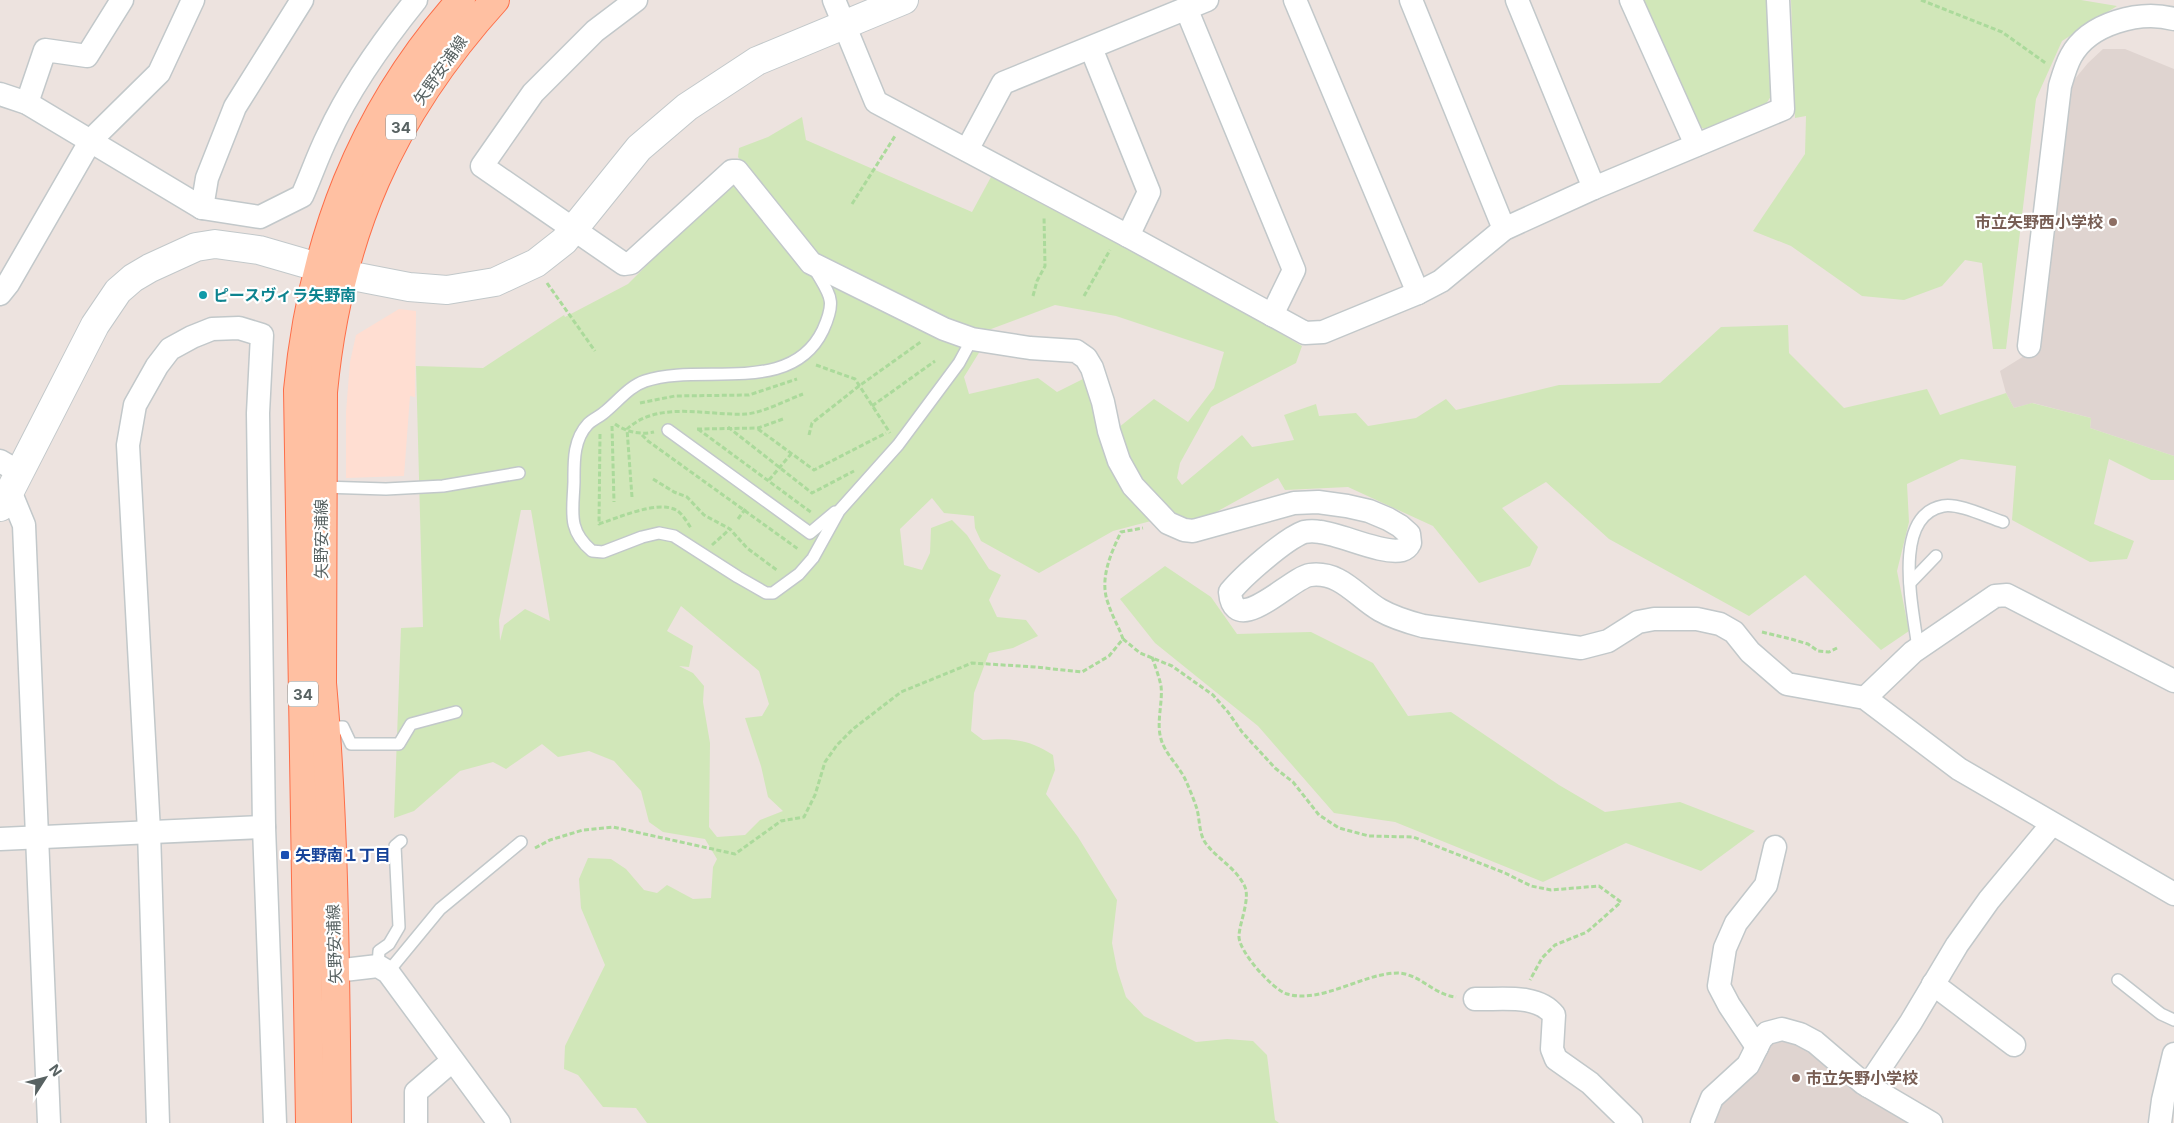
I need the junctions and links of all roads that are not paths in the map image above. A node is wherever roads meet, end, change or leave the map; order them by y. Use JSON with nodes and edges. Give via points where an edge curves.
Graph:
{"nodes":[{"id":1,"x":122,"y":0,"type":"edge"},
{"id":2,"x":193,"y":0,"type":"edge"},
{"id":3,"x":302,"y":0,"type":"edge"},
{"id":4,"x":416,"y":0,"type":"edge"},
{"id":5,"x":461,"y":0,"type":"edge"},
{"id":6,"x":495,"y":0,"type":"edge"},
{"id":7,"x":636,"y":0,"type":"edge"},
{"id":8,"x":904,"y":0,"type":"edge"},
{"id":9,"x":1207,"y":0,"type":"edge"},
{"id":10,"x":1295,"y":0,"type":"edge"},
{"id":11,"x":1411,"y":0,"type":"edge"},
{"id":12,"x":1517,"y":0,"type":"edge"},
{"id":13,"x":1631,"y":0,"type":"edge"},
{"id":14,"x":1778,"y":0,"type":"edge"},
{"id":15,"x":1186,"y":8,"type":"junction"},
{"id":16,"x":839,"y":12,"type":"edge"},
{"id":17,"x":2174,"y":19,"type":"edge"},
{"id":18,"x":1091,"y":48,"type":"junction"},
{"id":19,"x":0,"y":94,"type":"edge"},
{"id":20,"x":27,"y":103,"type":"junction"},
{"id":21,"x":91,"y":140,"type":"junction"},
{"id":22,"x":1696,"y":145,"type":"junction"},
{"id":23,"x":967,"y":150,"type":"junction"},
{"id":24,"x":1594,"y":188,"type":"junction"},
{"id":25,"x":202,"y":208,"type":"junction"},
{"id":26,"x":1504,"y":228,"type":"junction"},
{"id":27,"x":575,"y":229,"type":"junction"},
{"id":28,"x":1124,"y":234,"type":"junction"},
{"id":29,"x":810,"y":263,"type":"junction"},
{"id":30,"x":330,"y":271,"type":"junction"},
{"id":31,"x":1418,"y":293,"type":"junction"},
{"id":32,"x":0,"y":294,"type":"edge"},
{"id":33,"x":1272,"y":315,"type":"junction"},
{"id":34,"x":972,"y":339,"type":"junction"},
{"id":35,"x":2029,"y":346,"type":"dead end"},
{"id":36,"x":668,"y":430,"type":"dead end"},
{"id":37,"x":519,"y":473,"type":"dead end"},
{"id":38,"x":7,"y":483,"type":"edge"},
{"id":39,"x":322,"y":488,"type":"junction"},
{"id":40,"x":839,"y":511,"type":"junction"},
{"id":41,"x":2002,"y":522,"type":"dead end"},
{"id":42,"x":1936,"y":556,"type":"dead end"},
{"id":43,"x":1910,"y":583,"type":"junction"},
{"id":44,"x":1918,"y":649,"type":"junction"},
{"id":45,"x":2174,"y":681,"type":"edge"},
{"id":46,"x":1865,"y":698,"type":"junction"},
{"id":47,"x":456,"y":712,"type":"dead end"},
{"id":48,"x":326,"y":727,"type":"junction"},
{"id":49,"x":2052,"y":824,"type":"junction"},
{"id":50,"x":264,"y":827,"type":"junction"},
{"id":51,"x":149,"y":831,"type":"junction"},
{"id":52,"x":36,"y":837,"type":"junction"},
{"id":53,"x":0,"y":839,"type":"edge"},
{"id":54,"x":401,"y":841,"type":"dead end"},
{"id":55,"x":521,"y":842,"type":"dead end"},
{"id":56,"x":1776,"y":847,"type":"dead end"},
{"id":57,"x":2174,"y":894,"type":"edge"},
{"id":58,"x":383,"y":969,"type":"junction"},
{"id":59,"x":335,"y":971,"type":"junction"},
{"id":60,"x":2118,"y":980,"type":"dead end"},
{"id":61,"x":1933,"y":984,"type":"junction"},
{"id":62,"x":1475,"y":999,"type":"road end"},
{"id":63,"x":2174,"y":1020,"type":"edge"},
{"id":64,"x":2014,"y":1045,"type":"dead end"},
{"id":65,"x":1757,"y":1047,"type":"junction"},
{"id":66,"x":2174,"y":1054,"type":"edge"},
{"id":67,"x":452,"y":1060,"type":"junction"},
{"id":68,"x":1868,"y":1086,"type":"junction"},
{"id":69,"x":49,"y":1123,"type":"edge"},
{"id":70,"x":158,"y":1123,"type":"edge"},
{"id":71,"x":276,"y":1123,"type":"edge"},
{"id":72,"x":310,"y":1123,"type":"edge"},
{"id":73,"x":337,"y":1123,"type":"edge"},
{"id":74,"x":416,"y":1123,"type":"edge"},
{"id":75,"x":499,"y":1123,"type":"edge"},
{"id":76,"x":1631,"y":1123,"type":"edge"},
{"id":77,"x":1702,"y":1123,"type":"edge"},
{"id":78,"x":1931,"y":1123,"type":"edge"},
{"id":79,"x":2160,"y":1123,"type":"edge"}],
"edges":[{"from":1,"to":20,"type":"street","via":[[87,56],[45,50]]},
{"from":2,"to":21,"type":"street","via":[[159,73]]},
{"from":3,"to":25,"type":"street","via":[[235,107],[207,178]]},
{"from":4,"to":25,"type":"street","via":[[392,29],[353,90],[328,134],[302,196],[260,217]]},
{"from":5,"to":30,"type":"main road","name":"矢野安浦線","number":"34","via":[[424,45],[379,115],[344,189]]},
{"from":6,"to":30,"type":"main road","name":"矢野安浦線","number":"34","via":[[444,60],[401,127]]},
{"from":7,"to":27,"type":"street","via":[[595,31],[533,93],[482,166]]},
{"from":8,"to":16,"type":"street"},
{"from":9,"to":15,"type":"street"},
{"from":10,"to":31,"type":"street"},
{"from":11,"to":26,"type":"street"},
{"from":12,"to":24,"type":"street"},
{"from":13,"to":22,"type":"street"},
{"from":14,"to":22,"type":"street","via":[[1783,109]]},
{"from":15,"to":18,"type":"street"},
{"from":15,"to":33,"type":"street","via":[[1294,270]]},
{"from":16,"to":23,"type":"street","via":[[876,102]]},
{"from":16,"to":27,"type":"street","via":[[686,108],[640,148]]},
{"from":17,"to":35,"type":"street","via":[[2135,17],[2101,28],[2071,55],[2060,86]]},
{"from":18,"to":23,"type":"street","via":[[1004,83]]},
{"from":18,"to":28,"type":"street","via":[[1149,192]]},
{"from":19,"to":20,"type":"street"},
{"from":20,"to":21,"type":"street"},
{"from":21,"to":25,"type":"street"},
{"from":21,"to":32,"type":"street"},
{"from":22,"to":24,"type":"street"},
{"from":23,"to":28,"type":"street"},
{"from":24,"to":26,"type":"street"},
{"from":26,"to":31,"type":"street","via":[[1441,281]]},
{"from":27,"to":29,"type":"street","via":[[624,264],[631,263],[732,171],[737,171]]},
{"from":27,"to":30,"type":"street","via":[[536,263],[495,282],[428,290]]},
{"from":28,"to":33,"type":"street"},
{"from":29,"to":34,"type":"street","via":[[944,329]]},
{"from":29,"to":40,"type":"lane","via":[[831,296],[832,312],[812,348],[799,359],[753,373],[684,374],[634,386],[588,425],[579,440],[574,453],[573,514],[576,534],[592,552],[603,552],[659,533],[674,536],[766,593],[773,593],[799,574],[813,558]]},
{"from":30,"to":38,"type":"street","via":[[259,250],[215,244],[177,254],[133,278],[118,291],[95,325]]},
{"from":30,"to":39,"type":"main road","name":"矢野安浦線","number":"34","via":[[333,313],[323,392]]},
{"from":30,"to":72,"type":"main road","name":"矢野安浦線","number":"34","via":[[308,308],[298,390]]},
{"from":31,"to":33,"type":"street","via":[[1322,332],[1305,334]]},
{"from":34,"to":40,"type":"lane","via":[[959,363],[898,445]]},
{"from":34,"to":46,"type":"street","via":[[1076,351],[1086,358],[1092,368],[1119,461],[1133,486],[1168,523],[1193,530],[1294,503],[1318,502],[1369,511],[1409,534],[1410,543],[1401,551],[1307,531],[1296,536],[1239,582],[1230,592],[1236,609],[1254,610],[1293,582],[1314,575],[1338,579],[1378,609],[1400,620],[1581,648],[1608,641],[1638,622],[1709,621],[1734,632],[1750,652],[1787,684]]},
{"from":36,"to":40,"type":"lane","via":[[810,533]]},
{"from":37,"to":39,"type":"lane","via":[[443,486]]},
{"from":38,"to":52,"type":"street","via":[[24,525]]},
{"from":39,"to":48,"type":"main road","name":"矢野安浦線","number":"34","via":[[322,683]]},
{"from":41,"to":43,"type":"lane","via":[[1957,507],[1944,506],[1930,511],[1913,535],[1909,552]]},
{"from":42,"to":43,"type":"lane"},
{"from":43,"to":44,"type":"lane"},
{"from":44,"to":45,"type":"street","via":[[1995,596],[2006,595]]},
{"from":44,"to":46,"type":"street"},
{"from":46,"to":49,"type":"street","via":[[1959,769]]},
{"from":47,"to":48,"type":"lane","via":[[411,724],[399,744],[351,744],[343,727]]},
{"from":48,"to":59,"type":"main road","name":"矢野安浦線","number":"34"},
{"from":49,"to":57,"type":"street"},
{"from":49,"to":61,"type":"street","via":[[1989,900]]},
{"from":50,"to":51,"type":"street"},
{"from":50,"to":51,"type":"street","via":[[258,413],[262,335],[239,328],[212,329],[170,349],[145,387],[131,422],[128,445]]},
{"from":50,"to":71,"type":"street"},
{"from":51,"to":52,"type":"street"},
{"from":51,"to":70,"type":"street"},
{"from":52,"to":53,"type":"street"},
{"from":52,"to":69,"type":"street"},
{"from":54,"to":58,"type":"lane","via":[[395,846],[399,927],[389,944],[379,951]]},
{"from":55,"to":58,"type":"lane","via":[[440,908]]},
{"from":56,"to":65,"type":"street","via":[[1766,885],[1736,922],[1725,948],[1720,986]]},
{"from":58,"to":59,"type":"street"},
{"from":58,"to":67,"type":"street"},
{"from":59,"to":73,"type":"main road","name":"矢野安浦線","number":"34"},
{"from":60,"to":63,"type":"lane","via":[[2161,1014]]},
{"from":61,"to":64,"type":"street"},
{"from":61,"to":68,"type":"street"},
{"from":62,"to":76,"type":"street","via":[[1531,1000],[1547,1006],[1554,1015],[1552,1049],[1556,1059],[1590,1083]]},
{"from":65,"to":68,"type":"street","via":[[1767,1033],[1782,1028],[1790,1030],[1815,1042]]},
{"from":65,"to":77,"type":"street","via":[[1748,1065],[1712,1098]]},
{"from":66,"to":79,"type":"street"},
{"from":67,"to":74,"type":"street","via":[[416,1092]]},
{"from":67,"to":75,"type":"street"},
{"from":68,"to":78,"type":"street"}]}
